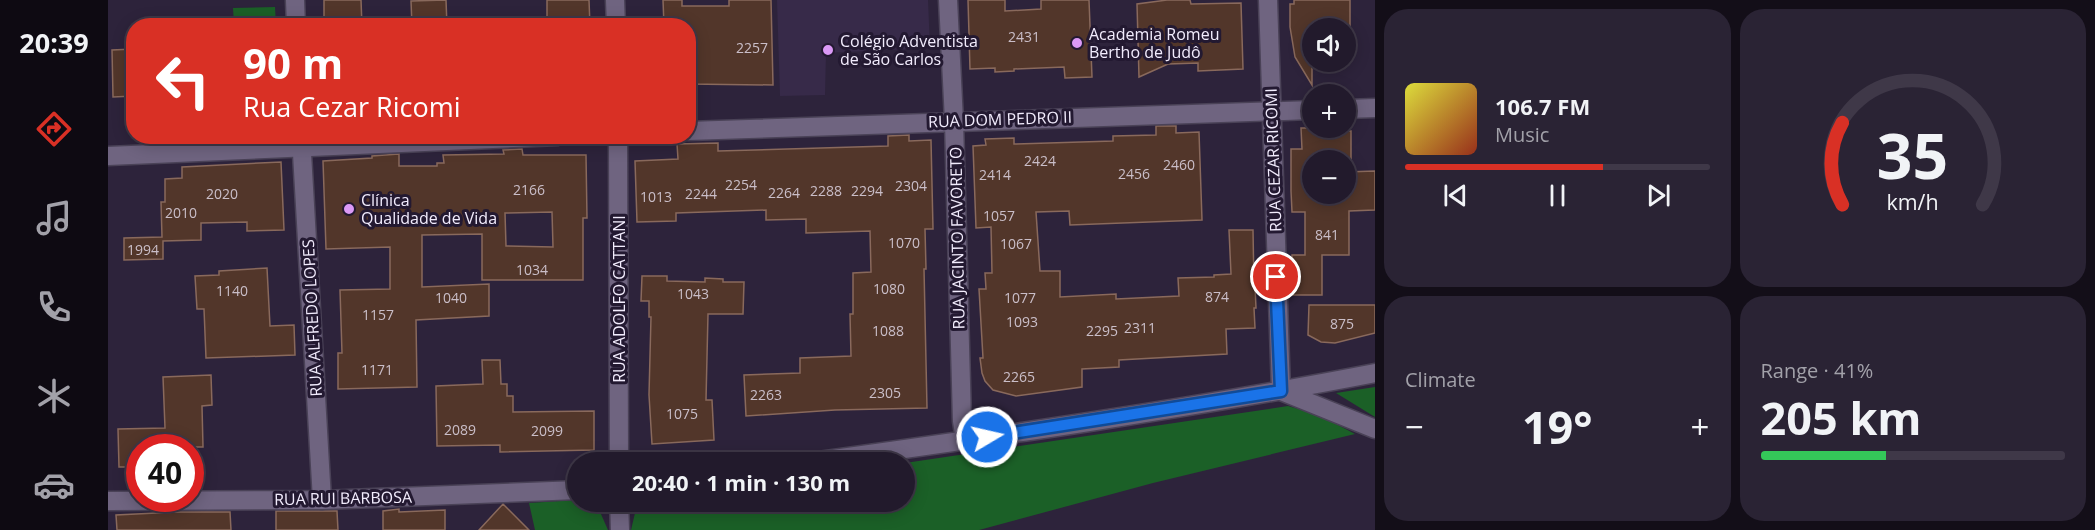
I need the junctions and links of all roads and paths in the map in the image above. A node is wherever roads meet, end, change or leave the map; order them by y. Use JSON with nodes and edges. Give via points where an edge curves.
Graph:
{"nodes":[{"id":1,"x":295,"y":0,"type":"edge"},
{"id":2,"x":615,"y":0,"type":"edge"},
{"id":3,"x":948,"y":0,"type":"edge"},
{"id":4,"x":1268,"y":0,"type":"edge"},
{"id":5,"x":296,"y":18,"type":"edge"},
{"id":6,"x":616,"y":18,"type":"edge"},
{"id":7,"x":1375,"y":108,"type":"edge"},
{"id":8,"x":1356,"y":109,"type":"edge"},
{"id":9,"x":1302,"y":110,"type":"edge"},
{"id":10,"x":1271,"y":111,"type":"junction"},
{"id":11,"x":954,"y":121,"type":"junction"},
{"id":12,"x":696,"y":131,"type":"edge"},
{"id":13,"x":274,"y":144,"type":"edge"},
{"id":14,"x":302,"y":144,"type":"edge"},
{"id":15,"x":618,"y":144,"type":"edge"},
{"id":16,"x":108,"y":156,"type":"edge"},
{"id":17,"x":1375,"y":373,"type":"edge"},
{"id":18,"x":1281,"y":391,"type":"junction"},
{"id":19,"x":1375,"y":429,"type":"edge"},
{"id":20,"x":965,"y":440,"type":"junction"},
{"id":21,"x":619,"y":452,"type":"edge"},
{"id":22,"x":882,"y":452,"type":"edge"},
{"id":23,"x":567,"y":490,"type":"edge"},
{"id":24,"x":322,"y":500,"type":"junction"},
{"id":25,"x":108,"y":501,"type":"edge"},
{"id":26,"x":619,"y":512,"type":"edge"},
{"id":27,"x":620,"y":530,"type":"edge"}],
"edges":[{"from":1,"to":5,"type":"street"},
{"from":2,"to":6,"type":"street"},
{"from":3,"to":11,"type":"street","name":"RUA JACINTO FAVORETO"},
{"from":4,"to":10,"type":"street","name":"RUA CEZAR RICOMI"},
{"from":7,"to":8,"type":"street"},
{"from":9,"to":10,"type":"street","name":"RUA DOM PEDRO II"},
{"from":10,"to":11,"type":"street","name":"RUA DOM PEDRO II"},
{"from":10,"to":18,"type":"street","name":"RUA CEZAR RICOMI"},
{"from":11,"to":12,"type":"street","name":"RUA DOM PEDRO II"},
{"from":11,"to":20,"type":"street","name":"RUA JACINTO FAVORETO"},
{"from":13,"to":16,"type":"street"},
{"from":14,"to":24,"type":"street","name":"RUA ALFREDO LOPES"},
{"from":15,"to":21,"type":"street","name":"RUA ADOLFO CATTANI"},
{"from":17,"to":18,"type":"street"},
{"from":18,"to":19,"type":"street"},
{"from":18,"to":20,"type":"street"},
{"from":20,"to":22,"type":"street"},
{"from":23,"to":24,"type":"street","name":"RUA RUI BARBOSA"},
{"from":24,"to":25,"type":"street","name":"RUA RUI BARBOSA"},
{"from":26,"to":27,"type":"street"}]}
